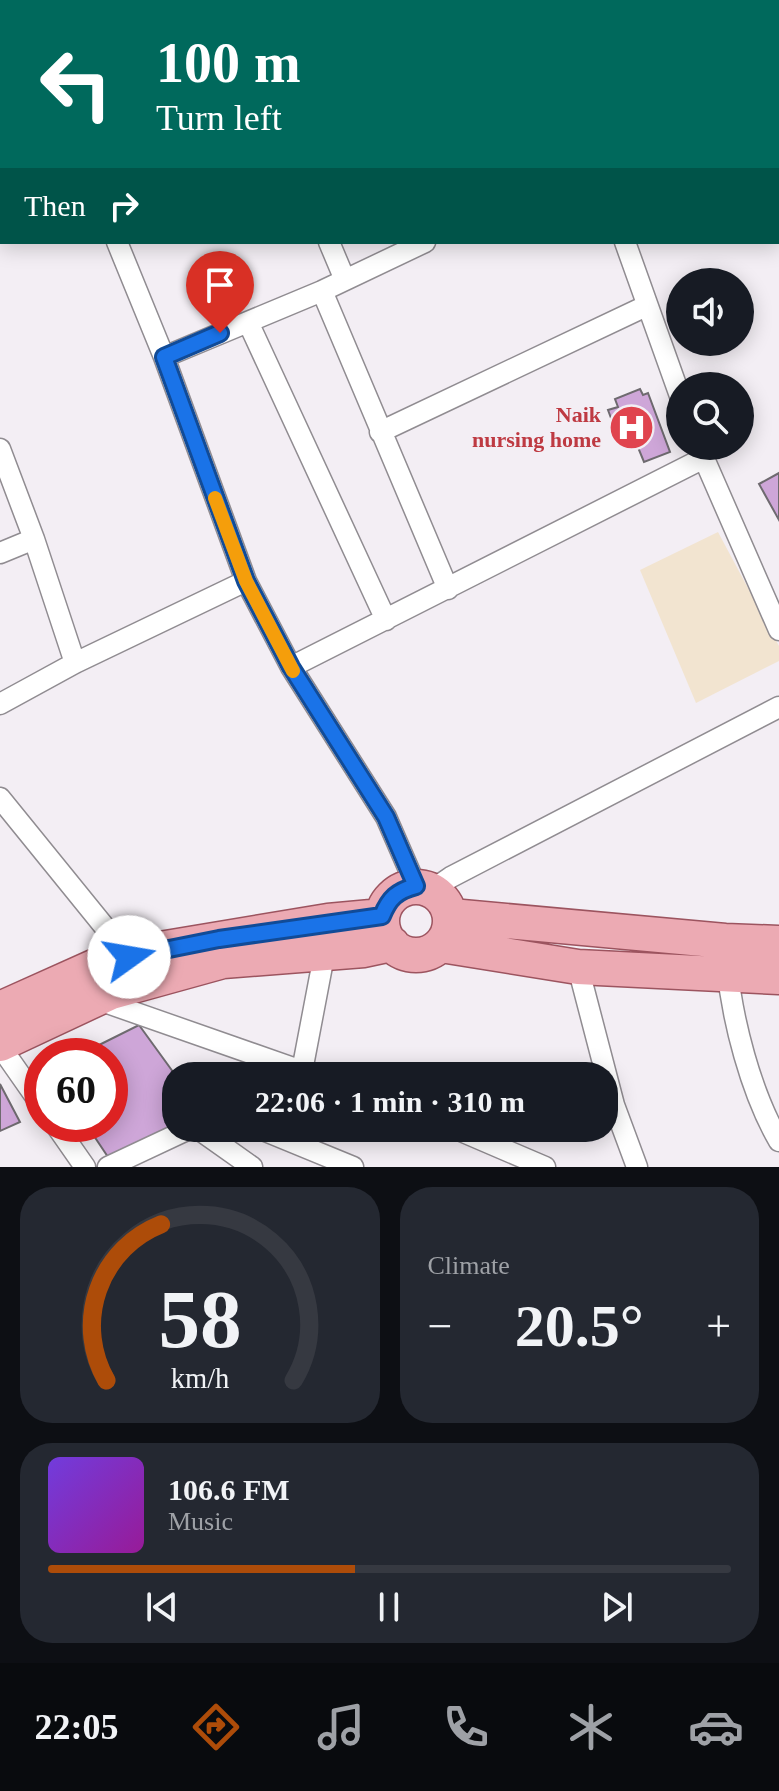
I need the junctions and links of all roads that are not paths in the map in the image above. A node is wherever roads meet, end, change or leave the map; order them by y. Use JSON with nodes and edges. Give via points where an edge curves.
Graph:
{"nodes":[{"id":1,"x":118,"y":244,"type":"edge"},
{"id":2,"x":330,"y":244,"type":"edge"},
{"id":3,"x":421,"y":244,"type":"edge"},
{"id":4,"x":626,"y":244,"type":"edge"},
{"id":5,"x":345,"y":280,"type":"junction"},
{"id":6,"x":322,"y":291,"type":"junction"},
{"id":7,"x":646,"y":306,"type":"junction"},
{"id":8,"x":248,"y":322,"type":"junction"},
{"id":9,"x":164,"y":357,"type":"junction"},
{"id":10,"x":671,"y":372,"type":"edge"},
{"id":11,"x":380,"y":432,"type":"junction"},
{"id":12,"x":0,"y":449,"type":"edge"},
{"id":13,"x":687,"y":460,"type":"edge"},
{"id":14,"x":705,"y":460,"type":"edge"},
{"id":15,"x":34,"y":539,"type":"junction"},
{"id":16,"x":0,"y":553,"type":"edge"},
{"id":17,"x":246,"y":581,"type":"junction"},
{"id":18,"x":448,"y":589,"type":"junction"},
{"id":19,"x":386,"y":620,"type":"junction"},
{"id":20,"x":779,"y":630,"type":"edge"},
{"id":21,"x":75,"y":663,"type":"junction"},
{"id":22,"x":291,"y":667,"type":"junction"},
{"id":23,"x":0,"y":704,"type":"edge"},
{"id":24,"x":779,"y":707,"type":"edge"},
{"id":25,"x":0,"y":798,"type":"edge"},
{"id":26,"x":435,"y":909,"type":"junction"},
{"id":27,"x":387,"y":930,"type":"junction"},
{"id":28,"x":327,"y":936,"type":"junction"},
{"id":29,"x":725,"y":941,"type":"junction"},
{"id":30,"x":779,"y":943,"type":"edge"},
{"id":31,"x":129,"y":957,"type":"junction"},
{"id":32,"x":578,"y":967,"type":"junction"},
{"id":33,"x":728,"y":975,"type":"junction"},
{"id":34,"x":779,"y":977,"type":"edge"},
{"id":35,"x":96,"y":999,"type":"junction"},
{"id":36,"x":0,"y":1009,"type":"edge"},
{"id":37,"x":0,"y":1045,"type":"edge"},
{"id":38,"x":270,"y":1062,"type":"edge"},
{"id":39,"x":305,"y":1062,"type":"edge"},
{"id":40,"x":24,"y":1080,"type":"edge"},
{"id":41,"x":779,"y":1141,"type":"edge"},
{"id":42,"x":68,"y":1142,"type":"edge"},
{"id":43,"x":163,"y":1142,"type":"edge"},
{"id":44,"x":215,"y":1142,"type":"edge"},
{"id":45,"x":292,"y":1142,"type":"edge"},
{"id":46,"x":487,"y":1142,"type":"edge"},
{"id":47,"x":85,"y":1167,"type":"edge"},
{"id":48,"x":108,"y":1167,"type":"edge"},
{"id":49,"x":252,"y":1167,"type":"edge"},
{"id":50,"x":353,"y":1167,"type":"edge"},
{"id":51,"x":545,"y":1167,"type":"edge"},
{"id":52,"x":637,"y":1167,"type":"edge"}],
"edges":[{"from":1,"to":9,"type":"street"},
{"from":2,"to":5,"type":"street"},
{"from":3,"to":5,"type":"street"},
{"from":4,"to":7,"type":"street"},
{"from":5,"to":6,"type":"street"},
{"from":6,"to":8,"type":"street"},
{"from":6,"to":11,"type":"street"},
{"from":7,"to":10,"type":"street"},
{"from":7,"to":11,"type":"street"},
{"from":8,"to":9,"type":"street"},
{"from":8,"to":19,"type":"street"},
{"from":9,"to":17,"type":"street"},
{"from":11,"to":18,"type":"street"},
{"from":12,"to":15,"type":"street"},
{"from":13,"to":18,"type":"street"},
{"from":14,"to":20,"type":"street"},
{"from":15,"to":16,"type":"street"},
{"from":15,"to":21,"type":"street"},
{"from":17,"to":21,"type":"street"},
{"from":17,"to":22,"type":"street"},
{"from":18,"to":19,"type":"street"},
{"from":19,"to":22,"type":"street"},
{"from":21,"to":23,"type":"street"},
{"from":22,"to":26,"type":"street","via":[[386,817]]},
{"from":24,"to":26,"type":"street","via":[[451,877]]},
{"from":25,"to":31,"type":"street"},
{"from":26,"to":27,"type":"main road","via":[[400,890],[388,901]]},
{"from":26,"to":27,"type":"main road","via":[[422,955],[411,954]]},
{"from":26,"to":29,"type":"main road"},
{"from":26,"to":32,"type":"main road"},
{"from":27,"to":28,"type":"main road"},
{"from":28,"to":31,"type":"main road"},
{"from":28,"to":35,"type":"main road"},
{"from":28,"to":39,"type":"street"},
{"from":29,"to":30,"type":"main road"},
{"from":29,"to":33,"type":"street"},
{"from":31,"to":36,"type":"main road"},
{"from":32,"to":33,"type":"main road"},
{"from":32,"to":52,"type":"street","via":[[614,1105]]},
{"from":33,"to":34,"type":"main road"},
{"from":33,"to":41,"type":"street","via":[[747,1064]]},
{"from":35,"to":37,"type":"main road"},
{"from":35,"to":38,"type":"street"},
{"from":37,"to":40,"type":"street"},
{"from":42,"to":47,"type":"street"},
{"from":43,"to":48,"type":"street"},
{"from":44,"to":49,"type":"street"},
{"from":45,"to":50,"type":"street"},
{"from":46,"to":51,"type":"street"}]}
